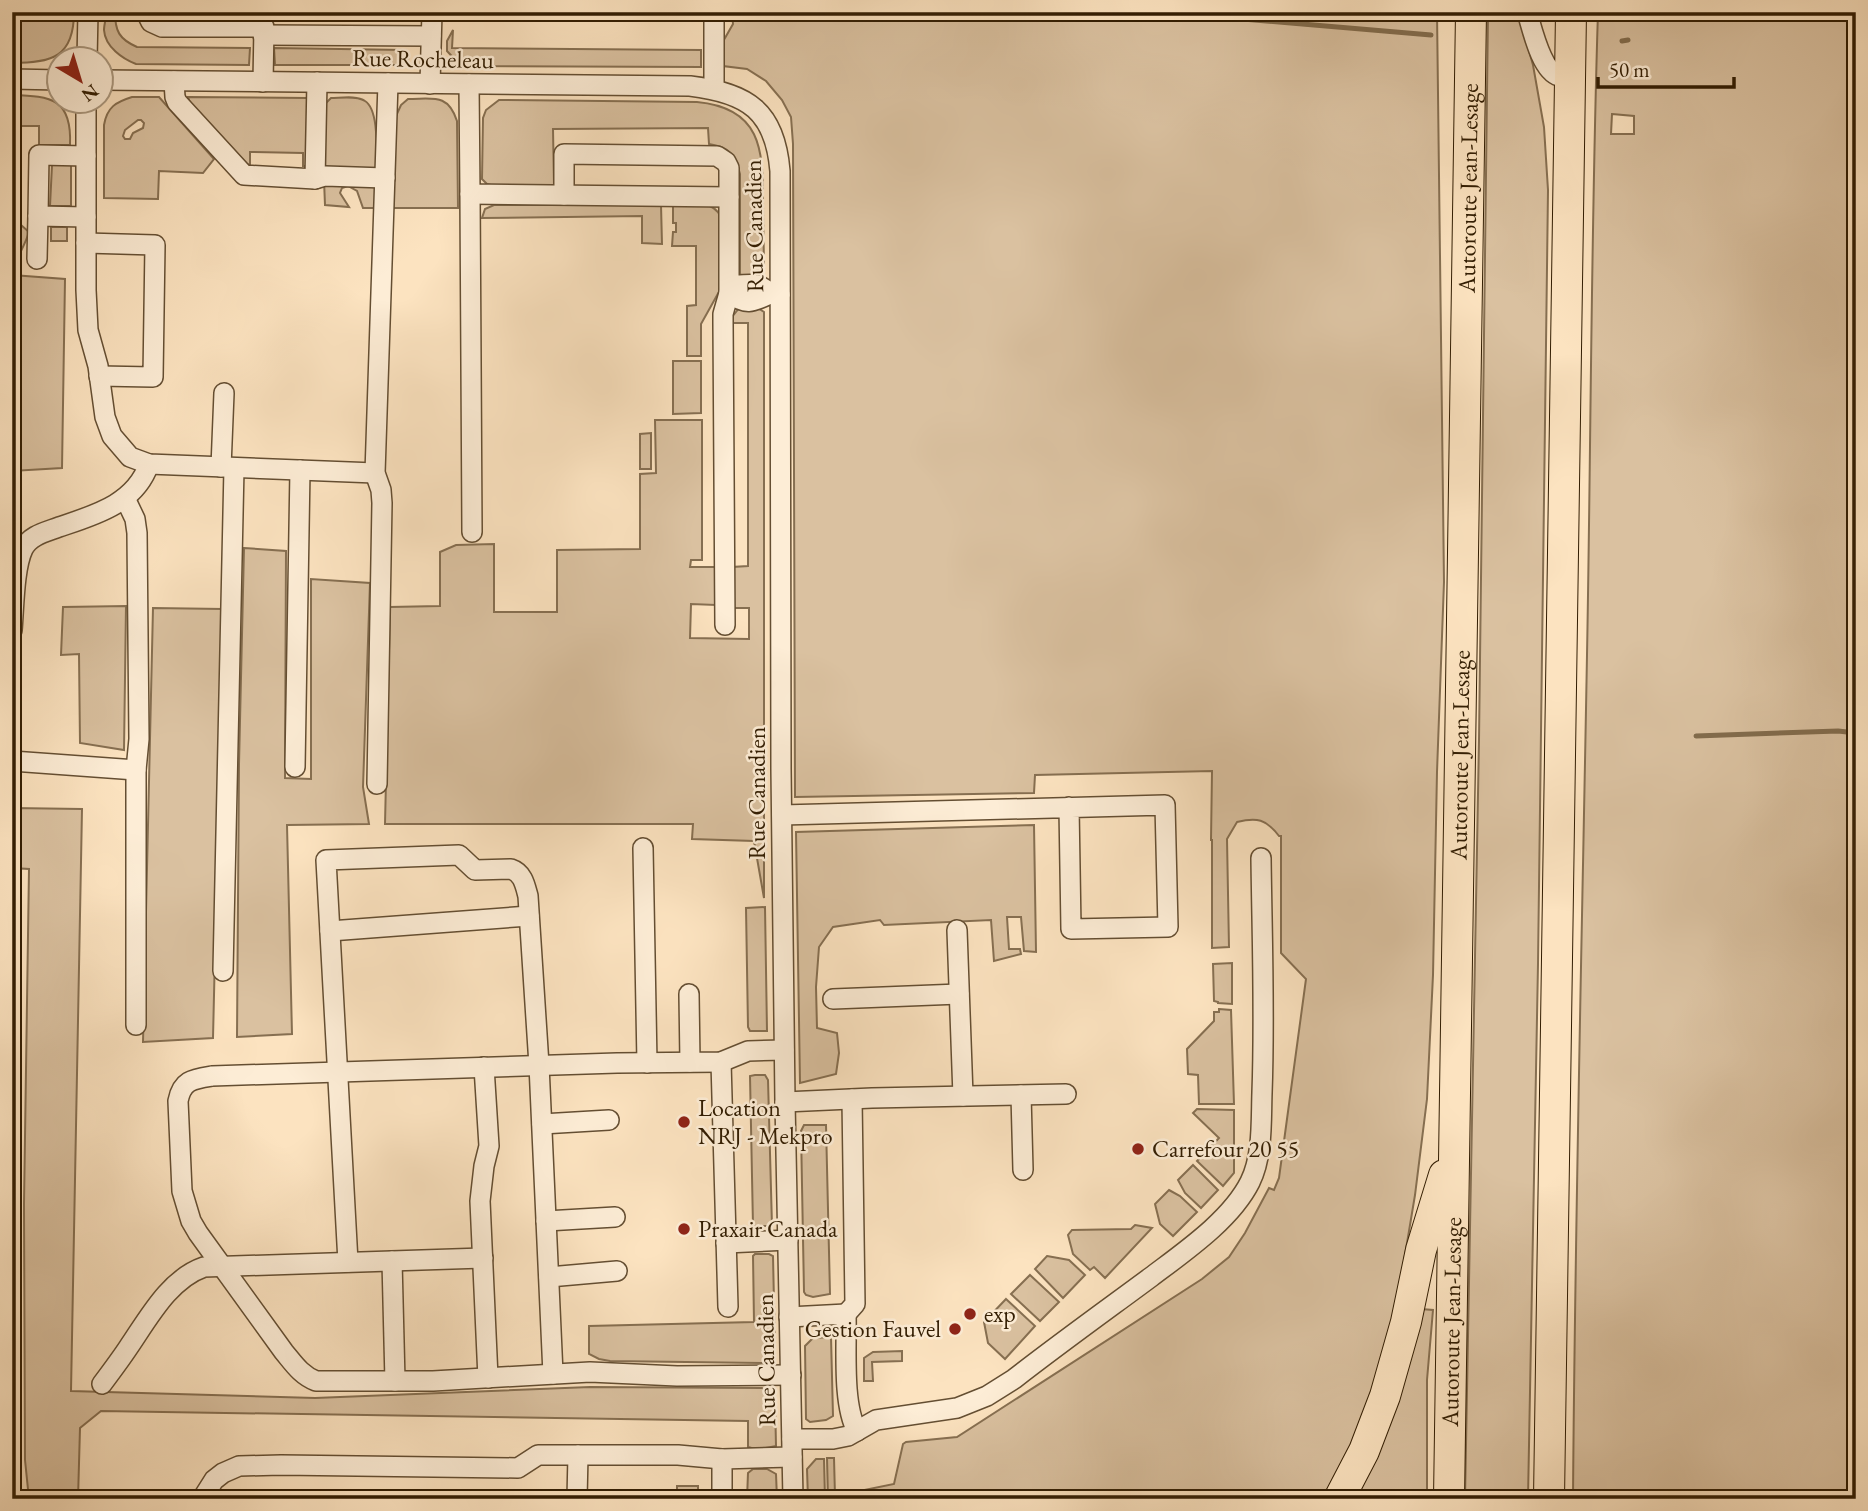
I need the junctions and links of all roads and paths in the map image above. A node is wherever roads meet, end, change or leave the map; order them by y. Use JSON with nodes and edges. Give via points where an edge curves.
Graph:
{"nodes":[{"id":1,"x":88,"y":12,"type":"edge"},
{"id":2,"x":146,"y":12,"type":"edge"},
{"id":3,"x":432,"y":12,"type":"edge"},
{"id":4,"x":714,"y":12,"type":"edge"},
{"id":5,"x":1471,"y":12,"type":"edge"},
{"id":6,"x":1527,"y":12,"type":"edge"},
{"id":7,"x":1571,"y":12,"type":"edge"},
{"id":8,"x":263,"y":35,"type":"junction"},
{"id":9,"x":431,"y":36,"type":"junction"},
{"id":10,"x":87,"y":46,"type":"edge"},
{"id":11,"x":1570,"y":76,"type":"junction"},
{"id":12,"x":12,"y":79,"type":"edge"},
{"id":13,"x":46,"y":80,"type":"edge"},
{"id":14,"x":116,"y":80,"type":"edge"},
{"id":15,"x":174,"y":81,"type":"junction"},
{"id":16,"x":263,"y":82,"type":"junction"},
{"id":17,"x":317,"y":82,"type":"junction"},
{"id":18,"x":388,"y":83,"type":"junction"},
{"id":19,"x":430,"y":84,"type":"junction"},
{"id":20,"x":469,"y":84,"type":"junction"},
{"id":21,"x":714,"y":89,"type":"junction"},
{"id":22,"x":743,"y":99,"type":"joint"},
{"id":23,"x":86,"y":116,"type":"edge"},
{"id":24,"x":86,"y":156,"type":"junction"},
{"id":25,"x":385,"y":178,"type":"junction"},
{"id":26,"x":314,"y":179,"type":"junction"},
{"id":27,"x":470,"y":194,"type":"junction"},
{"id":28,"x":564,"y":195,"type":"junction"},
{"id":29,"x":729,"y":197,"type":"junction"},
{"id":30,"x":38,"y":216,"type":"junction"},
{"id":31,"x":86,"y":217,"type":"junction"},
{"id":32,"x":86,"y":243,"type":"junction"},
{"id":33,"x":37,"y":258,"type":"dead end"},
{"id":34,"x":729,"y":293,"type":"junction"},
{"id":35,"x":775,"y":294,"type":"junction"},
{"id":36,"x":99,"y":376,"type":"junction"},
{"id":37,"x":224,"y":393,"type":"dead end"},
{"id":38,"x":149,"y":464,"type":"junction"},
{"id":39,"x":228,"y":467,"type":"junction"},
{"id":40,"x":300,"y":470,"type":"junction"},
{"id":41,"x":374,"y":473,"type":"junction"},
{"id":42,"x":125,"y":498,"type":"junction"},
{"id":43,"x":472,"y":533,"type":"dead end"},
{"id":44,"x":725,"y":625,"type":"dead end"},
{"id":45,"x":12,"y":629,"type":"edge"},
{"id":46,"x":12,"y":761,"type":"edge"},
{"id":47,"x":295,"y":767,"type":"dead end"},
{"id":48,"x":136,"y":770,"type":"junction"},
{"id":49,"x":377,"y":784,"type":"dead end"},
{"id":50,"x":1069,"y":807,"type":"junction"},
{"id":51,"x":782,"y":815,"type":"junction"},
{"id":52,"x":643,"y":848,"type":"dead end"},
{"id":53,"x":1261,"y":858,"type":"dead end"},
{"id":54,"x":529,"y":916,"type":"junction"},
{"id":55,"x":957,"y":930,"type":"dead end"},
{"id":56,"x":330,"y":931,"type":"junction"},
{"id":57,"x":223,"y":971,"type":"dead end"},
{"id":58,"x":689,"y":993,"type":"dead end"},
{"id":59,"x":960,"y":994,"type":"junction"},
{"id":60,"x":833,"y":999,"type":"dead end"},
{"id":61,"x":136,"y":1025,"type":"dead end"},
{"id":62,"x":784,"y":1050,"type":"junction"},
{"id":63,"x":690,"y":1062,"type":"junction"},
{"id":64,"x":721,"y":1062,"type":"junction"},
{"id":65,"x":647,"y":1063,"type":"junction"},
{"id":66,"x":539,"y":1065,"type":"junction"},
{"id":67,"x":484,"y":1067,"type":"junction"},
{"id":68,"x":338,"y":1072,"type":"junction"},
{"id":69,"x":1066,"y":1094,"type":"dead end"},
{"id":70,"x":1021,"y":1095,"type":"junction"},
{"id":71,"x":962,"y":1096,"type":"junction"},
{"id":72,"x":852,"y":1099,"type":"junction"},
{"id":73,"x":785,"y":1102,"type":"junction"},
{"id":74,"x":609,"y":1120,"type":"dead end"},
{"id":75,"x":542,"y":1124,"type":"junction"},
{"id":76,"x":1454,"y":1142,"type":"junction"},
{"id":77,"x":1023,"y":1170,"type":"dead end"},
{"id":78,"x":615,"y":1217,"type":"dead end"},
{"id":79,"x":546,"y":1220,"type":"junction"},
{"id":80,"x":788,"y":1240,"type":"junction"},
{"id":81,"x":726,"y":1243,"type":"junction"},
{"id":82,"x":483,"y":1258,"type":"junction"},
{"id":83,"x":392,"y":1261,"type":"junction"},
{"id":84,"x":348,"y":1262,"type":"junction"},
{"id":85,"x":221,"y":1266,"type":"junction"},
{"id":86,"x":617,"y":1271,"type":"dead end"},
{"id":87,"x":549,"y":1277,"type":"junction"},
{"id":88,"x":728,"y":1307,"type":"dead end"},
{"id":89,"x":846,"y":1314,"type":"junction"},
{"id":90,"x":789,"y":1317,"type":"junction"},
{"id":91,"x":553,"y":1374,"type":"junction"},
{"id":92,"x":790,"y":1375,"type":"junction"},
{"id":93,"x":488,"y":1378,"type":"junction"},
{"id":94,"x":395,"y":1381,"type":"junction"},
{"id":95,"x":102,"y":1384,"type":"dead end"},
{"id":96,"x":857,"y":1431,"type":"junction"},
{"id":97,"x":792,"y":1448,"type":"junction"},
{"id":98,"x":578,"y":1455,"type":"junction"},
{"id":99,"x":722,"y":1459,"type":"junction"},
{"id":100,"x":202,"y":1499,"type":"edge"},
{"id":101,"x":577,"y":1499,"type":"edge"},
{"id":102,"x":722,"y":1499,"type":"edge"},
{"id":103,"x":793,"y":1499,"type":"edge"},
{"id":104,"x":1339,"y":1499,"type":"edge"},
{"id":105,"x":1449,"y":1499,"type":"edge"},
{"id":106,"x":1549,"y":1499,"type":"edge"}],
"edges":[{"from":1,"to":10,"type":"street"},
{"from":2,"to":8,"type":"street","via":[[151,22],[162,27],[264,27]]},
{"from":3,"to":9,"type":"street"},
{"from":4,"to":21,"type":"street"},
{"from":5,"to":76,"type":"highway","name":"Autoroute Jean-Lesage"},
{"from":6,"to":11,"type":"street","via":[[1543,61],[1558,76]]},
{"from":7,"to":11,"type":"highway"},
{"from":8,"to":9,"type":"street"},
{"from":8,"to":16,"type":"street"},
{"from":9,"to":19,"type":"street"},
{"from":11,"to":106,"type":"highway"},
{"from":12,"to":13,"type":"street"},
{"from":14,"to":15,"type":"street","name":"Rue Rocheleau"},
{"from":15,"to":16,"type":"street","name":"Rue Rocheleau"},
{"from":15,"to":26,"type":"street","via":[[177,102],[244,175]]},
{"from":16,"to":17,"type":"street","name":"Rue Rocheleau"},
{"from":17,"to":18,"type":"street","name":"Rue Rocheleau"},
{"from":17,"to":26,"type":"street"},
{"from":18,"to":19,"type":"street","name":"Rue Rocheleau"},
{"from":18,"to":25,"type":"street"},
{"from":19,"to":20,"type":"street","name":"Rue Rocheleau"},
{"from":20,"to":21,"type":"street","name":"Rue Rocheleau"},
{"from":20,"to":27,"type":"street"},
{"from":21,"to":22,"type":"street","name":"Rue Rocheleau"},
{"from":22,"to":35,"type":"street","name":"Rue Canadien","via":[[766,122],[777,146]]},
{"from":23,"to":24,"type":"street"},
{"from":24,"to":30,"type":"street","via":[[39,155]]},
{"from":24,"to":31,"type":"street"},
{"from":25,"to":26,"type":"street"},
{"from":25,"to":41,"type":"street"},
{"from":27,"to":28,"type":"street"},
{"from":27,"to":43,"type":"street"},
{"from":28,"to":29,"type":"street"},
{"from":28,"to":29,"type":"street","via":[[564,154],[709,155],[723,159],[729,168]]},
{"from":29,"to":34,"type":"street"},
{"from":30,"to":31,"type":"street"},
{"from":30,"to":33,"type":"street"},
{"from":31,"to":32,"type":"street"},
{"from":32,"to":36,"type":"street","via":[[86,320]]},
{"from":32,"to":36,"type":"street","via":[[155,245],[153,377]]},
{"from":34,"to":35,"type":"street","via":[[737,285],[757,285]]},
{"from":34,"to":44,"type":"street","via":[[723,314]]},
{"from":35,"to":51,"type":"street","name":"Rue Canadien"},
{"from":36,"to":38,"type":"street","via":[[112,436],[130,457]]},
{"from":37,"to":39,"type":"street"},
{"from":38,"to":39,"type":"street"},
{"from":38,"to":42,"type":"street","via":[[145,476]]},
{"from":39,"to":40,"type":"street"},
{"from":39,"to":57,"type":"street"},
{"from":40,"to":41,"type":"street"},
{"from":40,"to":47,"type":"street"},
{"from":41,"to":49,"type":"street","via":[[382,503]]},
{"from":42,"to":45,"type":"street","via":[[30,539],[19,561]]},
{"from":42,"to":48,"type":"street","via":[[137,533]]},
{"from":46,"to":48,"type":"street"},
{"from":48,"to":61,"type":"street"},
{"from":50,"to":50,"type":"street","via":[[1165,805],[1168,926],[1070,929]]},
{"from":50,"to":51,"type":"street"},
{"from":51,"to":62,"type":"street","name":"Rue Canadien"},
{"from":52,"to":65,"type":"street"},
{"from":53,"to":96,"type":"street","via":[[1261,1122],[1255,1169],[1246,1189],[1191,1247],[987,1396],[957,1408],[876,1420]]},
{"from":54,"to":56,"type":"street"},
{"from":54,"to":56,"type":"street","via":[[525,885],[511,869],[475,870],[458,855],[326,860]]},
{"from":54,"to":66,"type":"street"},
{"from":55,"to":59,"type":"street"},
{"from":56,"to":68,"type":"street"},
{"from":58,"to":63,"type":"street"},
{"from":59,"to":60,"type":"street"},
{"from":59,"to":71,"type":"street"},
{"from":62,"to":64,"type":"street","via":[[748,1051]]},
{"from":62,"to":73,"type":"street","name":"Rue Canadien"},
{"from":63,"to":64,"type":"street"},
{"from":63,"to":65,"type":"street"},
{"from":64,"to":81,"type":"street"},
{"from":65,"to":66,"type":"street"},
{"from":66,"to":67,"type":"street"},
{"from":66,"to":75,"type":"street"},
{"from":67,"to":68,"type":"street"},
{"from":67,"to":82,"type":"street","via":[[489,1146],[480,1201]]},
{"from":68,"to":84,"type":"street"},
{"from":68,"to":85,"type":"street","via":[[212,1076],[197,1078],[180,1090],[182,1191],[198,1233]]},
{"from":69,"to":70,"type":"street"},
{"from":70,"to":71,"type":"street"},
{"from":70,"to":77,"type":"street"},
{"from":71,"to":72,"type":"street"},
{"from":72,"to":73,"type":"street"},
{"from":72,"to":89,"type":"street","via":[[856,1304]]},
{"from":73,"to":80,"type":"street","name":"Rue Canadien"},
{"from":74,"to":75,"type":"street"},
{"from":75,"to":79,"type":"street"},
{"from":76,"to":104,"type":"highway","via":[[1421,1250],[1385,1396]]},
{"from":76,"to":105,"type":"highway","name":"Autoroute Jean-Lesage"},
{"from":78,"to":79,"type":"street"},
{"from":79,"to":87,"type":"street"},
{"from":80,"to":81,"type":"street"},
{"from":80,"to":90,"type":"street","name":"Rue Canadien"},
{"from":81,"to":88,"type":"street"},
{"from":82,"to":83,"type":"street"},
{"from":82,"to":93,"type":"street"},
{"from":83,"to":84,"type":"street"},
{"from":83,"to":94,"type":"street","via":[[385,1311]]},
{"from":84,"to":85,"type":"street"},
{"from":85,"to":94,"type":"street","via":[[307,1377],[316,1381]]},
{"from":85,"to":95,"type":"street","via":[[197,1270],[171,1290]]},
{"from":86,"to":87,"type":"street"},
{"from":87,"to":91,"type":"street"},
{"from":89,"to":90,"type":"street"},
{"from":89,"to":96,"type":"street","via":[[848,1406]]},
{"from":90,"to":92,"type":"street","name":"Rue Canadien"},
{"from":91,"to":92,"type":"street"},
{"from":91,"to":93,"type":"street"},
{"from":92,"to":97,"type":"street","name":"Rue Canadien"},
{"from":93,"to":94,"type":"street"},
{"from":96,"to":97,"type":"street"},
{"from":97,"to":99,"type":"street"},
{"from":97,"to":103,"type":"street","name":"Rue Canadien"},
{"from":98,"to":99,"type":"street"},
{"from":98,"to":100,"type":"street","via":[[538,1455],[519,1468],[239,1466],[214,1480]]},
{"from":98,"to":101,"type":"street"},
{"from":99,"to":102,"type":"street"}]}
